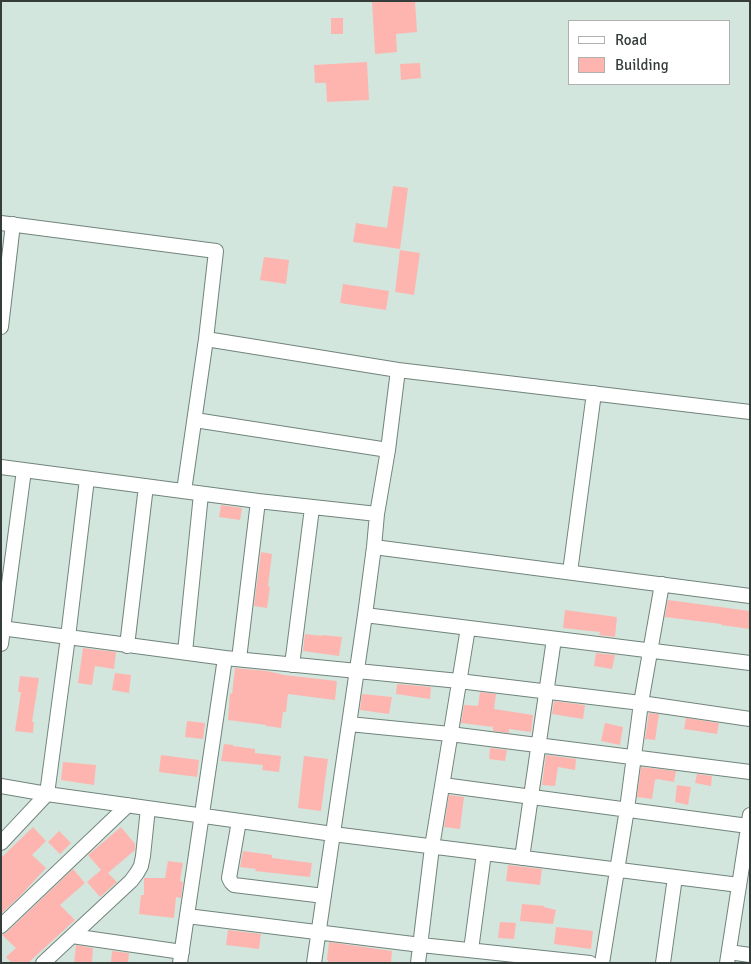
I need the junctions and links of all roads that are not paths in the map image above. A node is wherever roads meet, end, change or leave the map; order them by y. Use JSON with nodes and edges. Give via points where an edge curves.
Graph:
{"nodes":[{"id":1,"x":7,"y":223,"type":"edge"},
{"id":2,"x":1,"y":327,"type":"edge"},
{"id":3,"x":206,"y":339,"type":"junction"},
{"id":4,"x":398,"y":370,"type":"junction"},
{"id":5,"x":594,"y":393,"type":"junction"},
{"id":6,"x":750,"y":412,"type":"edge"},
{"id":7,"x":195,"y":420,"type":"junction"},
{"id":8,"x":388,"y":450,"type":"junction"},
{"id":9,"x":1,"y":467,"type":"edge"},
{"id":10,"x":24,"y":470,"type":"junction"},
{"id":11,"x":87,"y":479,"type":"junction"},
{"id":12,"x":146,"y":486,"type":"junction"},
{"id":13,"x":184,"y":492,"type":"junction"},
{"id":14,"x":201,"y":494,"type":"junction"},
{"id":15,"x":258,"y":502,"type":"junction"},
{"id":16,"x":312,"y":508,"type":"junction"},
{"id":17,"x":377,"y":514,"type":"junction"},
{"id":18,"x":374,"y":547,"type":"junction"},
{"id":19,"x":570,"y":572,"type":"junction"},
{"id":20,"x":662,"y":584,"type":"junction"},
{"id":21,"x":750,"y":596,"type":"edge"},
{"id":22,"x":366,"y":615,"type":"junction"},
{"id":23,"x":2,"y":628,"type":"edge"},
{"id":24,"x":468,"y":628,"type":"junction"},
{"id":25,"x":68,"y":637,"type":"junction"},
{"id":26,"x":554,"y":639,"type":"junction"},
{"id":27,"x":1,"y":644,"type":"edge"},
{"id":28,"x":127,"y":646,"type":"junction"},
{"id":29,"x":650,"y":650,"type":"junction"},
{"id":30,"x":185,"y":652,"type":"junction"},
{"id":31,"x":225,"y":658,"type":"junction"},
{"id":32,"x":239,"y":659,"type":"junction"},
{"id":33,"x":750,"y":663,"type":"edge"},
{"id":34,"x":292,"y":665,"type":"junction"},
{"id":35,"x":357,"y":671,"type":"junction"},
{"id":36,"x":458,"y":681,"type":"junction"},
{"id":37,"x":547,"y":692,"type":"junction"},
{"id":38,"x":641,"y":703,"type":"junction"},
{"id":39,"x":750,"y":719,"type":"edge"},
{"id":40,"x":349,"y":724,"type":"junction"},
{"id":41,"x":450,"y":734,"type":"junction"},
{"id":42,"x":539,"y":746,"type":"junction"},
{"id":43,"x":634,"y":758,"type":"junction"},
{"id":44,"x":750,"y":772,"type":"edge"},
{"id":45,"x":443,"y":785,"type":"junction"},
{"id":46,"x":1,"y":786,"type":"edge"},
{"id":47,"x":47,"y":794,"type":"junction"},
{"id":48,"x":531,"y":797,"type":"junction"},
{"id":49,"x":128,"y":805,"type":"junction"},
{"id":50,"x":148,"y":808,"type":"junction"},
{"id":51,"x":627,"y":809,"type":"junction"},
{"id":52,"x":202,"y":815,"type":"junction"},
{"id":53,"x":749,"y":820,"type":"edge"},
{"id":54,"x":239,"y":821,"type":"junction"},
{"id":55,"x":333,"y":834,"type":"junction"},
{"id":56,"x":1,"y":843,"type":"edge"},
{"id":57,"x":432,"y":847,"type":"junction"},
{"id":58,"x":484,"y":853,"type":"junction"},
{"id":59,"x":522,"y":858,"type":"junction"},
{"id":60,"x":617,"y":870,"type":"junction"},
{"id":61,"x":675,"y":877,"type":"junction"},
{"id":62,"x":739,"y":886,"type":"junction"},
{"id":63,"x":324,"y":896,"type":"junction"},
{"id":64,"x":187,"y":916,"type":"junction"},
{"id":65,"x":1,"y":926,"type":"edge"},
{"id":66,"x":319,"y":931,"type":"junction"},
{"id":67,"x":72,"y":936,"type":"junction"},
{"id":68,"x":421,"y":944,"type":"junction"},
{"id":69,"x":471,"y":950,"type":"junction"},
{"id":70,"x":750,"y":955,"type":"edge"},
{"id":71,"x":181,"y":957,"type":"edge"},
{"id":72,"x":507,"y":958,"type":"edge"},
{"id":73,"x":728,"y":958,"type":"edge"},
{"id":74,"x":43,"y":963,"type":"edge"},
{"id":75,"x":314,"y":963,"type":"edge"},
{"id":76,"x":418,"y":963,"type":"edge"},
{"id":77,"x":590,"y":963,"type":"edge"},
{"id":78,"x":602,"y":963,"type":"edge"},
{"id":79,"x":663,"y":963,"type":"edge"}],
"edges":[{"from":1,"to":2,"type":"street"},
{"from":1,"to":3,"type":"street","via":[[216,251]]},
{"from":3,"to":4,"type":"street"},
{"from":3,"to":7,"type":"street"},
{"from":4,"to":5,"type":"street"},
{"from":4,"to":8,"type":"street"},
{"from":5,"to":6,"type":"street"},
{"from":5,"to":19,"type":"street"},
{"from":7,"to":8,"type":"street"},
{"from":7,"to":13,"type":"street"},
{"from":8,"to":17,"type":"street"},
{"from":9,"to":10,"type":"street"},
{"from":10,"to":11,"type":"street"},
{"from":10,"to":23,"type":"street"},
{"from":11,"to":12,"type":"street"},
{"from":11,"to":25,"type":"street"},
{"from":12,"to":13,"type":"street"},
{"from":12,"to":28,"type":"street"},
{"from":13,"to":14,"type":"street"},
{"from":14,"to":15,"type":"street"},
{"from":14,"to":30,"type":"street"},
{"from":15,"to":16,"type":"street"},
{"from":15,"to":32,"type":"street"},
{"from":16,"to":17,"type":"street"},
{"from":16,"to":34,"type":"street"},
{"from":17,"to":18,"type":"street"},
{"from":18,"to":19,"type":"street"},
{"from":18,"to":22,"type":"street"},
{"from":19,"to":20,"type":"street"},
{"from":20,"to":21,"type":"street"},
{"from":20,"to":29,"type":"street"},
{"from":22,"to":24,"type":"street"},
{"from":22,"to":35,"type":"street"},
{"from":23,"to":25,"type":"street"},
{"from":23,"to":27,"type":"street"},
{"from":24,"to":26,"type":"street"},
{"from":24,"to":36,"type":"street"},
{"from":25,"to":28,"type":"street"},
{"from":25,"to":47,"type":"street"},
{"from":26,"to":29,"type":"street"},
{"from":26,"to":37,"type":"street"},
{"from":28,"to":30,"type":"street"},
{"from":29,"to":33,"type":"street"},
{"from":29,"to":38,"type":"street"},
{"from":30,"to":31,"type":"street"},
{"from":31,"to":32,"type":"street"},
{"from":31,"to":52,"type":"street"},
{"from":32,"to":34,"type":"street"},
{"from":34,"to":35,"type":"street"},
{"from":35,"to":36,"type":"street"},
{"from":35,"to":40,"type":"street"},
{"from":36,"to":37,"type":"street"},
{"from":36,"to":41,"type":"street"},
{"from":37,"to":38,"type":"street"},
{"from":37,"to":42,"type":"street"},
{"from":38,"to":39,"type":"street"},
{"from":38,"to":43,"type":"street"},
{"from":40,"to":41,"type":"street"},
{"from":40,"to":55,"type":"street"},
{"from":41,"to":42,"type":"street"},
{"from":41,"to":45,"type":"street"},
{"from":42,"to":43,"type":"street"},
{"from":42,"to":48,"type":"street"},
{"from":43,"to":44,"type":"street"},
{"from":43,"to":51,"type":"street"},
{"from":45,"to":48,"type":"street"},
{"from":45,"to":57,"type":"street"},
{"from":46,"to":47,"type":"street"},
{"from":47,"to":49,"type":"street"},
{"from":47,"to":56,"type":"street"},
{"from":48,"to":51,"type":"street"},
{"from":48,"to":59,"type":"street"},
{"from":49,"to":50,"type":"street"},
{"from":49,"to":65,"type":"street"},
{"from":50,"to":52,"type":"street"},
{"from":50,"to":67,"type":"street","via":[[143,856],[137,873]]},
{"from":51,"to":53,"type":"street"},
{"from":51,"to":60,"type":"street"},
{"from":52,"to":54,"type":"street"},
{"from":52,"to":64,"type":"street"},
{"from":53,"to":62,"type":"street"},
{"from":54,"to":55,"type":"street"},
{"from":54,"to":63,"type":"street","via":[[230,882]]},
{"from":55,"to":57,"type":"street"},
{"from":55,"to":63,"type":"street"},
{"from":57,"to":58,"type":"street"},
{"from":57,"to":68,"type":"street"},
{"from":58,"to":59,"type":"street"},
{"from":58,"to":69,"type":"street"},
{"from":59,"to":60,"type":"street"},
{"from":60,"to":61,"type":"street"},
{"from":60,"to":78,"type":"street"},
{"from":61,"to":62,"type":"street"},
{"from":61,"to":79,"type":"street"},
{"from":62,"to":73,"type":"street"},
{"from":63,"to":66,"type":"street"},
{"from":64,"to":66,"type":"street"},
{"from":64,"to":71,"type":"street"},
{"from":66,"to":68,"type":"street"},
{"from":66,"to":75,"type":"street"},
{"from":67,"to":71,"type":"street"},
{"from":67,"to":74,"type":"street"},
{"from":68,"to":69,"type":"street"},
{"from":68,"to":76,"type":"street"},
{"from":69,"to":72,"type":"street"},
{"from":70,"to":73,"type":"street"},
{"from":72,"to":77,"type":"street"}]}
